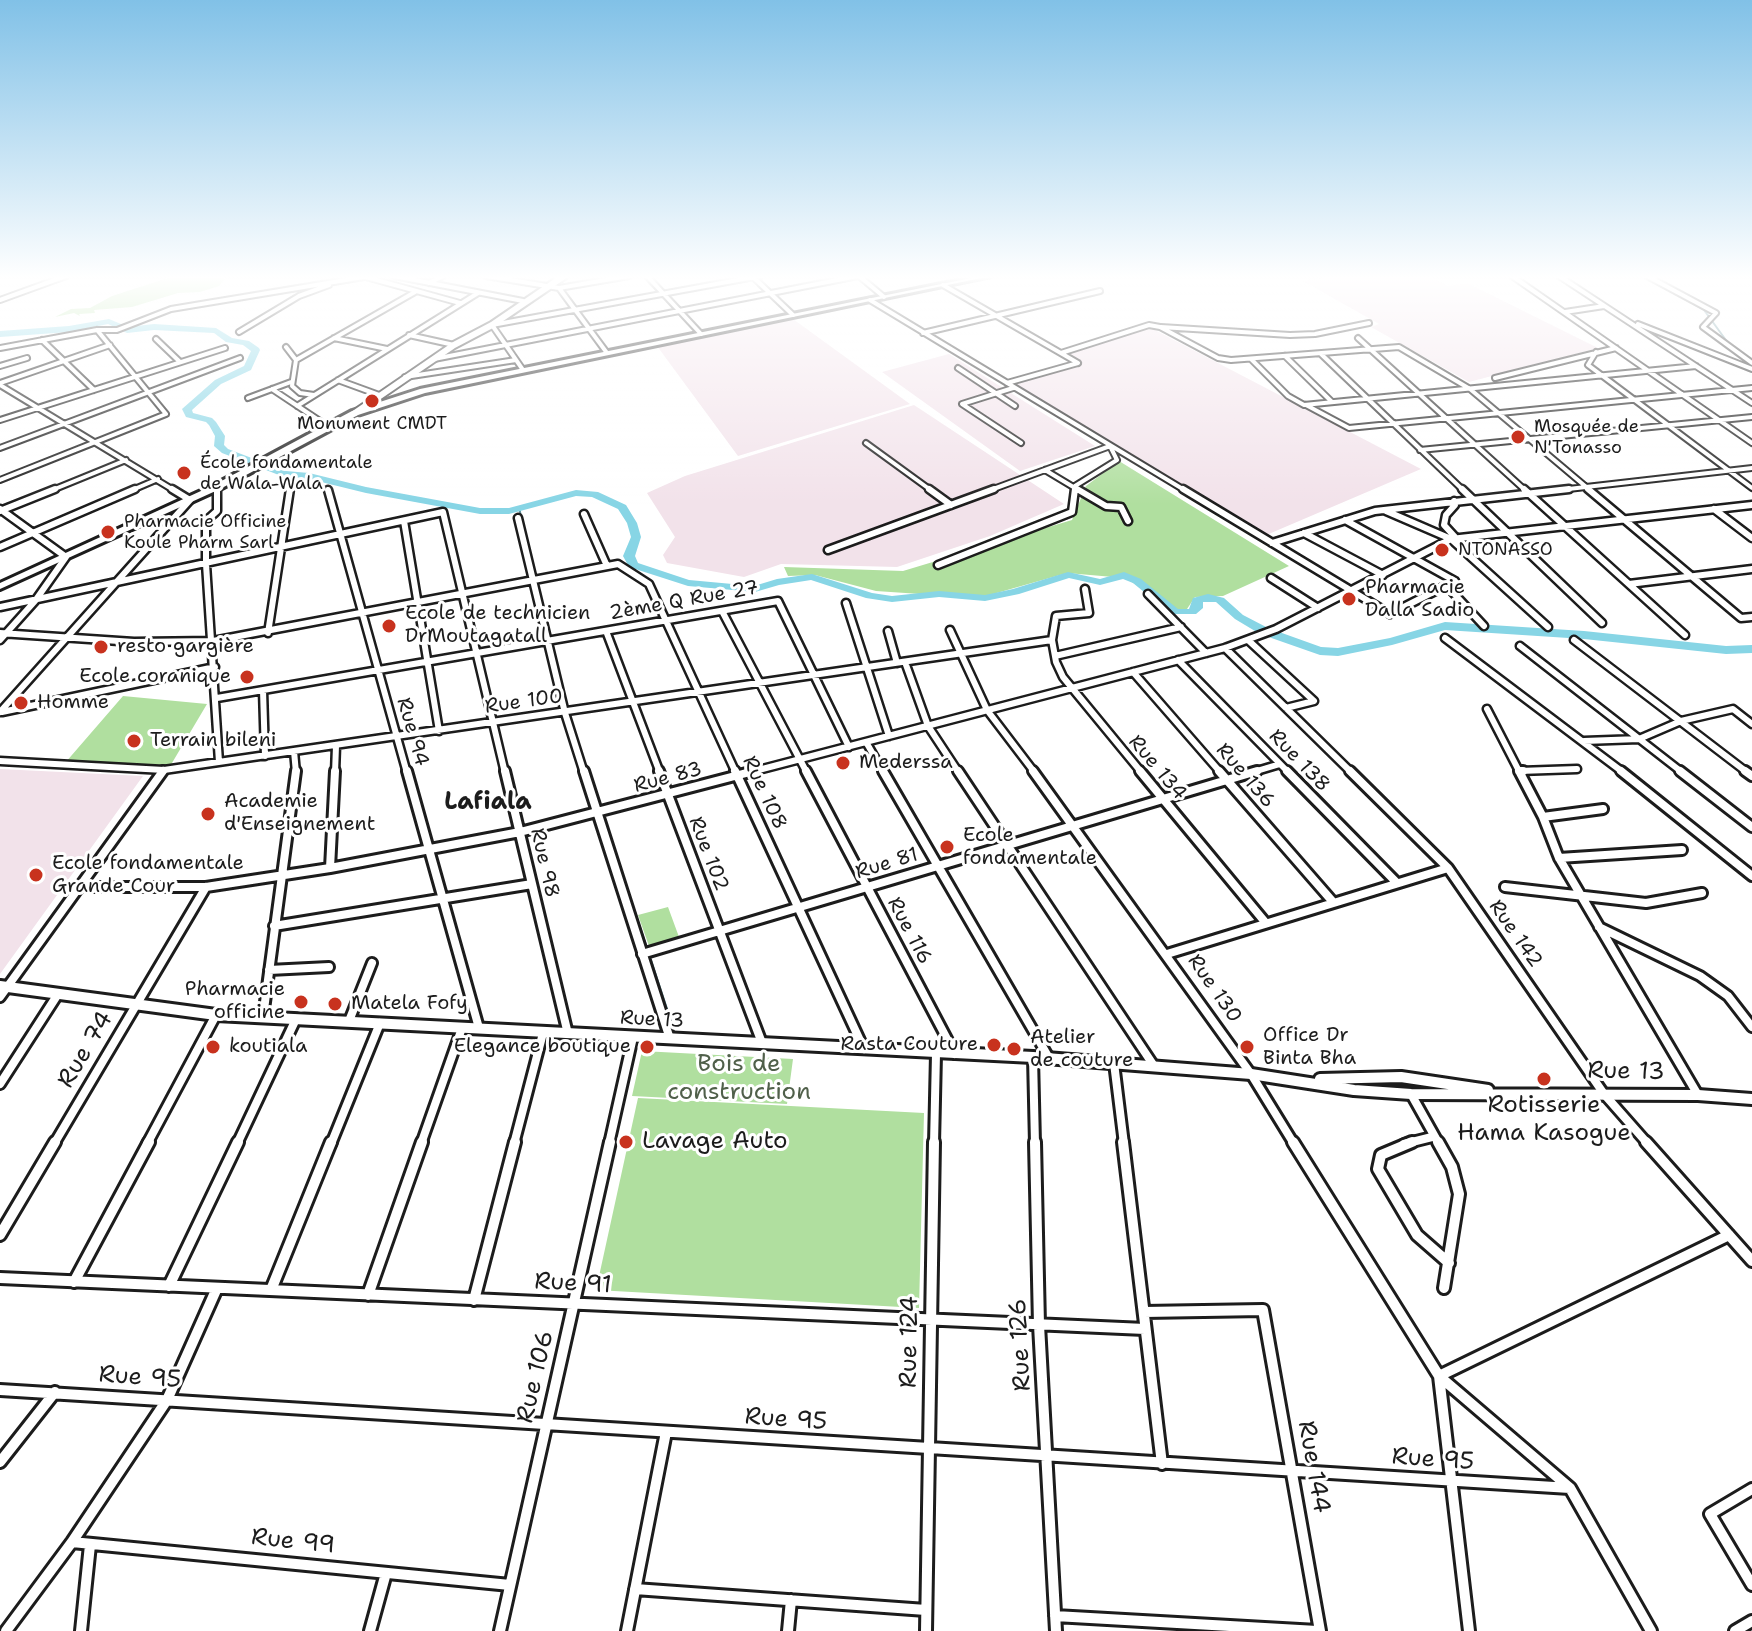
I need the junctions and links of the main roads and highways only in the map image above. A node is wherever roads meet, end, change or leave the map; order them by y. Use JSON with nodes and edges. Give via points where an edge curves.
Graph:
{"nodes":[{"id":1,"x":611,"y":352,"type":"edge"},
{"id":2,"x":0,"y":586,"type":"edge"}],
"edges":[{"from":1,"to":2,"type":"main road","via":[[423,391],[355,413],[217,487]]}]}
